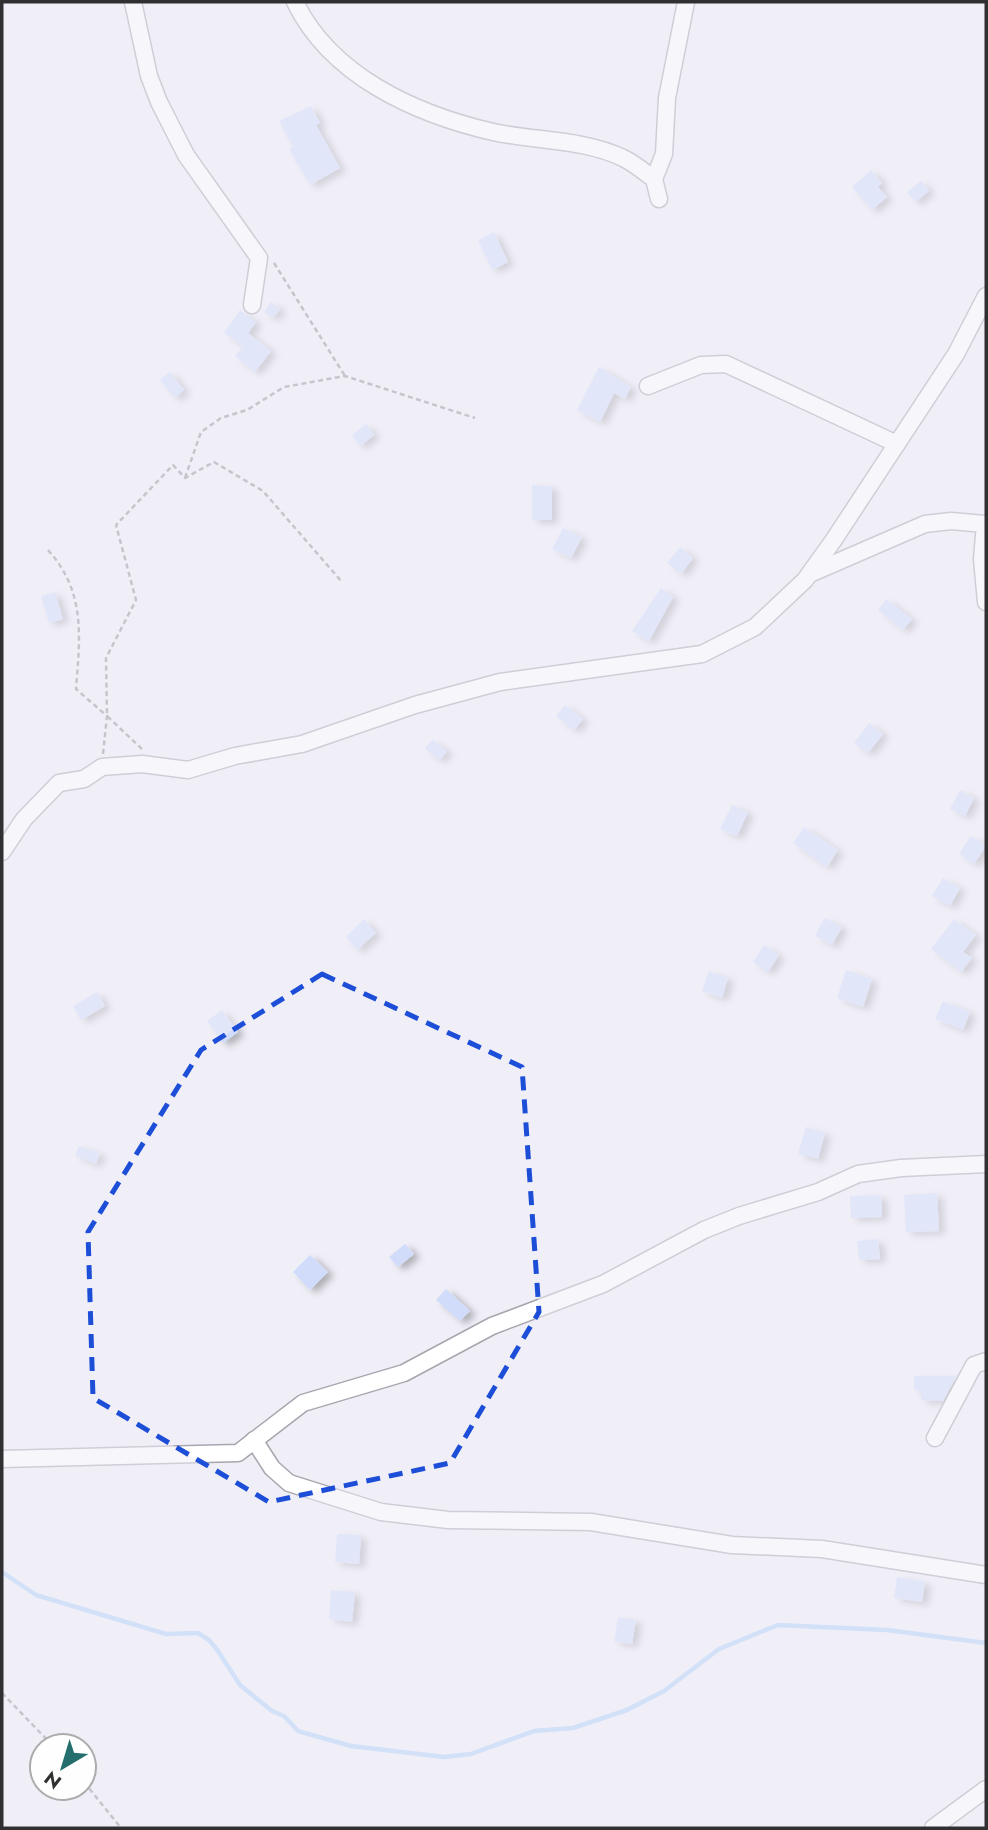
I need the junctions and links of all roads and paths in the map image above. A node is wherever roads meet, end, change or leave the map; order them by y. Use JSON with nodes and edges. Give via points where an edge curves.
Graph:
{"nodes":[{"id":1,"x":133,"y":2,"type":"edge"},
{"id":2,"x":295,"y":2,"type":"edge"},
{"id":3,"x":686,"y":2,"type":"edge"},
{"id":4,"x":654,"y":179,"type":"junction"},
{"id":5,"x":659,"y":199,"type":"dead end"},
{"id":6,"x":253,"y":251,"type":"junction"},
{"id":7,"x":986,"y":296,"type":"edge"},
{"id":8,"x":252,"y":306,"type":"dead end"},
{"id":9,"x":345,"y":376,"type":"junction"},
{"id":10,"x":648,"y":386,"type":"dead end"},
{"id":11,"x":475,"y":418,"type":"dead end"},
{"id":12,"x":897,"y":444,"type":"junction"},
{"id":13,"x":186,"y":478,"type":"junction"},
{"id":14,"x":985,"y":523,"type":"edge"},
{"id":15,"x":48,"y":550,"type":"dead end"},
{"id":16,"x":809,"y":574,"type":"junction"},
{"id":17,"x":342,"y":582,"type":"dead end"},
{"id":18,"x":986,"y":602,"type":"edge"},
{"id":19,"x":107,"y":716,"type":"junction"},
{"id":20,"x":159,"y":766,"type":"junction"},
{"id":21,"x":102,"y":767,"type":"junction"},
{"id":22,"x":2,"y":852,"type":"edge"},
{"id":23,"x":986,"y":1164,"type":"edge"},
{"id":24,"x":986,"y":1361,"type":"edge"},
{"id":25,"x":935,"y":1438,"type":"dead end"},
{"id":26,"x":254,"y":1440,"type":"junction"},
{"id":27,"x":2,"y":1459,"type":"edge"},
{"id":28,"x":986,"y":1575,"type":"edge"},
{"id":29,"x":2,"y":1693,"type":"edge"},
{"id":30,"x":40,"y":1732,"type":"edge"},
{"id":31,"x":986,"y":1789,"type":"edge"},
{"id":32,"x":98,"y":1799,"type":"edge"},
{"id":33,"x":121,"y":1828,"type":"edge"},
{"id":34,"x":933,"y":1828,"type":"edge"}],
"edges":[{"from":1,"to":6,"type":"street","via":[[159,102],[186,155]]},
{"from":2,"to":4,"type":"street","via":[[325,49],[369,84],[492,132],[623,158]]},
{"from":3,"to":4,"type":"street","via":[[667,97],[664,154]]},
{"from":4,"to":5,"type":"street"},
{"from":6,"to":8,"type":"street","via":[[259,258]]},
{"from":6,"to":9,"type":"path","via":[[267,255],[282,272]]},
{"from":7,"to":12,"type":"street","via":[[956,354]]},
{"from":9,"to":11,"type":"path"},
{"from":9,"to":13,"type":"path","via":[[284,387],[247,411],[221,418],[201,432]]},
{"from":10,"to":12,"type":"street","via":[[701,365],[726,364]]},
{"from":12,"to":16,"type":"street"},
{"from":13,"to":17,"type":"path","via":[[214,462],[263,491]]},
{"from":13,"to":19,"type":"path","via":[[173,465],[116,525],[136,600],[106,658]]},
{"from":14,"to":16,"type":"street","via":[[925,524]]},
{"from":14,"to":18,"type":"street"},
{"from":15,"to":19,"type":"path","via":[[63,567],[81,622],[76,689]]},
{"from":16,"to":20,"type":"street","via":[[755,627],[702,654],[500,682],[302,744],[188,769]]},
{"from":19,"to":20,"type":"path"},
{"from":19,"to":21,"type":"path"},
{"from":20,"to":21,"type":"street"},
{"from":21,"to":22,"type":"street","via":[[84,779],[59,783],[24,819]]},
{"from":23,"to":26,"type":"street","via":[[858,1174],[818,1192],[738,1216],[603,1284],[492,1326],[404,1373],[303,1403]]},
{"from":24,"to":25,"type":"street","via":[[975,1365]]},
{"from":26,"to":27,"type":"street","via":[[232,1455]]},
{"from":26,"to":28,"type":"street","via":[[272,1468],[289,1483],[381,1512],[448,1520],[591,1522],[732,1545],[822,1549]]},
{"from":29,"to":30,"type":"path"},
{"from":31,"to":34,"type":"street"},
{"from":32,"to":33,"type":"path"}]}
